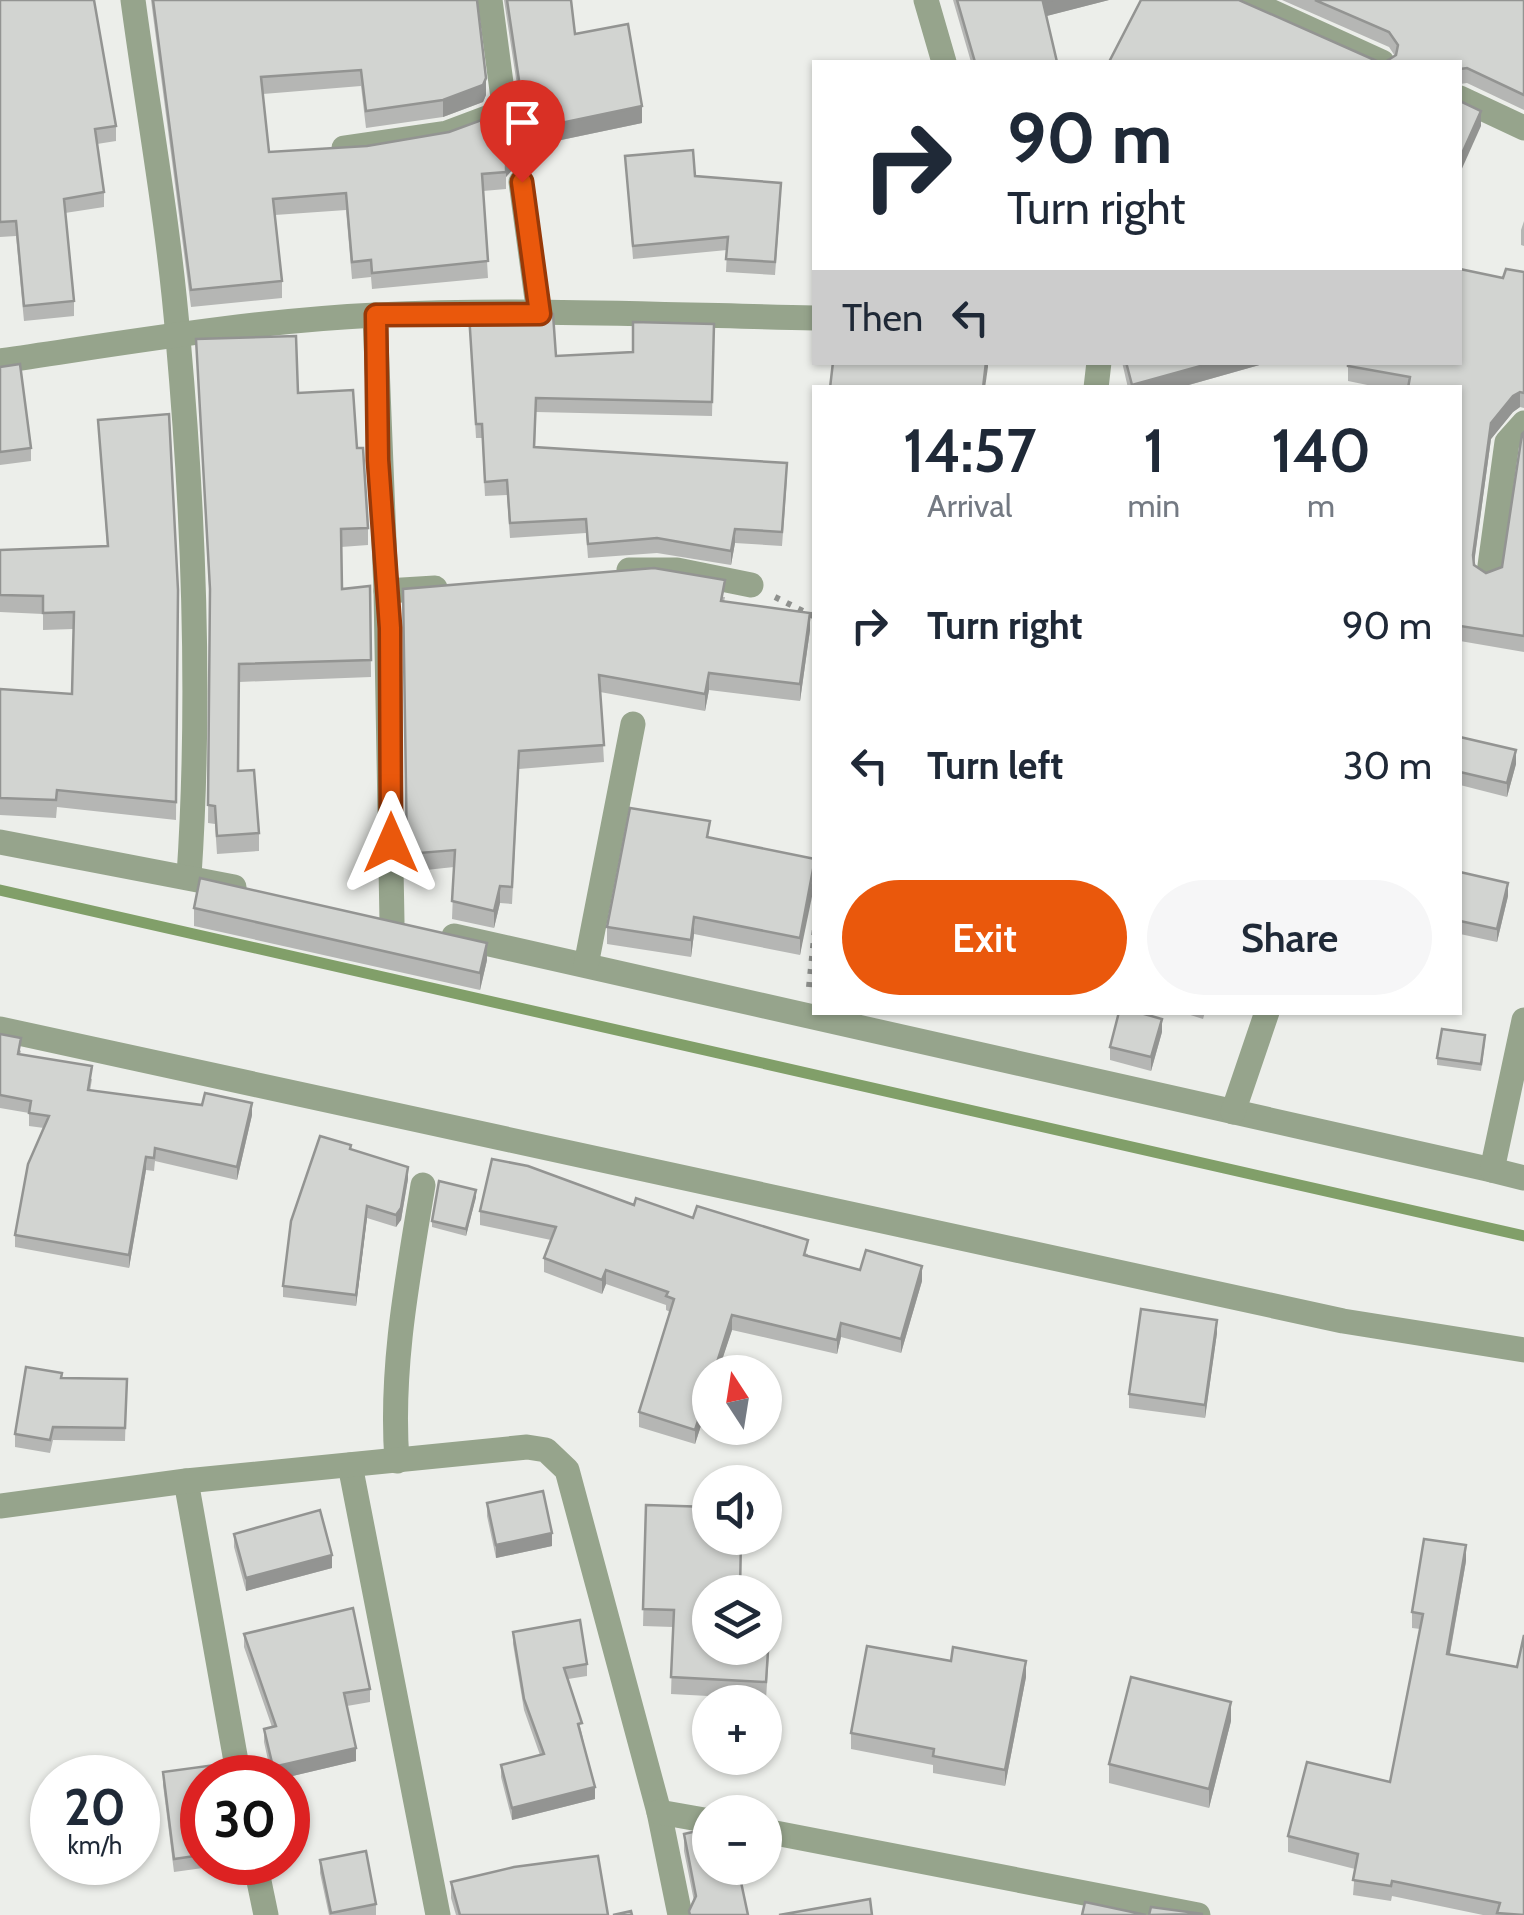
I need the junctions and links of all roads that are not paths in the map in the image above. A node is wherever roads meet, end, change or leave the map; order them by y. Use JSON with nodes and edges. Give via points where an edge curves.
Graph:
{"nodes":[{"id":1,"x":133,"y":0,"type":"edge"},
{"id":2,"x":490,"y":0,"type":"edge"},
{"id":3,"x":926,"y":0,"type":"edge"},
{"id":4,"x":1246,"y":0,"type":"edge"},
{"id":5,"x":943,"y":60,"type":"edge"},
{"id":6,"x":1378,"y":60,"type":"edge"},
{"id":7,"x":1462,"y":99,"type":"edge"},
{"id":8,"x":1524,"y":128,"type":"edge"},
{"id":9,"x":344,"y":148,"type":"edge"},
{"id":10,"x":522,"y":182,"type":"dead end"},
{"id":11,"x":540,"y":314,"type":"junction"},
{"id":12,"x":376,"y":315,"type":"junction"},
{"id":13,"x":812,"y":318,"type":"edge"},
{"id":14,"x":178,"y":335,"type":"junction"},
{"id":15,"x":0,"y":361,"type":"edge"},
{"id":16,"x":1524,"y":423,"type":"edge"},
{"id":17,"x":611,"y":572,"type":"edge"},
{"id":18,"x":1490,"y":574,"type":"edge"},
{"id":19,"x":457,"y":586,"type":"edge"},
{"id":20,"x":751,"y":586,"type":"road end"},
{"id":21,"x":386,"y":591,"type":"junction"},
{"id":22,"x":633,"y":724,"type":"dead end"},
{"id":23,"x":0,"y":842,"type":"edge"},
{"id":24,"x":189,"y":876,"type":"junction"},
{"id":25,"x":263,"y":893,"type":"edge"},
{"id":26,"x":586,"y":965,"type":"junction"},
{"id":27,"x":1267,"y":1015,"type":"edge"},
{"id":28,"x":1524,"y":1020,"type":"edge"},
{"id":29,"x":0,"y":1029,"type":"edge"},
{"id":30,"x":1234,"y":1112,"type":"junction"},
{"id":31,"x":1492,"y":1170,"type":"junction"},
{"id":32,"x":1524,"y":1178,"type":"edge"},
{"id":33,"x":423,"y":1185,"type":"dead end"},
{"id":34,"x":1524,"y":1350,"type":"edge"},
{"id":35,"x":397,"y":1461,"type":"junction"},
{"id":36,"x":350,"y":1465,"type":"junction"},
{"id":37,"x":186,"y":1481,"type":"junction"},
{"id":38,"x":0,"y":1506,"type":"edge"},
{"id":39,"x":235,"y":1755,"type":"edge"},
{"id":40,"x":659,"y":1812,"type":"junction"},
{"id":41,"x":692,"y":1818,"type":"edge"},
{"id":42,"x":782,"y":1834,"type":"edge"},
{"id":43,"x":260,"y":1885,"type":"edge"},
{"id":44,"x":266,"y":1915,"type":"edge"},
{"id":45,"x":438,"y":1915,"type":"edge"},
{"id":46,"x":680,"y":1915,"type":"edge"},
{"id":47,"x":1198,"y":1915,"type":"edge"}],
"edges":[{"from":1,"to":14,"type":"street"},
{"from":2,"to":9,"type":"street","via":[[503,98],[494,114],[447,133]]},
{"from":3,"to":5,"type":"street"},
{"from":4,"to":6,"type":"street"},
{"from":7,"to":8,"type":"street"},
{"from":10,"to":11,"type":"street"},
{"from":11,"to":12,"type":"street"},
{"from":11,"to":13,"type":"street"},
{"from":12,"to":14,"type":"street"},
{"from":12,"to":21,"type":"street"},
{"from":14,"to":15,"type":"street"},
{"from":14,"to":24,"type":"street","via":[[195,650]]},
{"from":16,"to":18,"type":"street","via":[[1507,442]]},
{"from":17,"to":20,"type":"street","via":[[677,570]]},
{"from":19,"to":21,"type":"street"},
{"from":21,"to":26,"type":"street","via":[[401,924]]},
{"from":22,"to":26,"type":"street"},
{"from":23,"to":24,"type":"street"},
{"from":24,"to":25,"type":"street"},
{"from":26,"to":30,"type":"street"},
{"from":27,"to":30,"type":"street"},
{"from":28,"to":31,"type":"street"},
{"from":29,"to":34,"type":"street","via":[[1343,1321]]},
{"from":30,"to":31,"type":"street"},
{"from":31,"to":32,"type":"street"},
{"from":33,"to":35,"type":"street","via":[[400,1344]]},
{"from":35,"to":36,"type":"street"},
{"from":35,"to":40,"type":"street","via":[[527,1447],[546,1450],[567,1470]]},
{"from":36,"to":37,"type":"street"},
{"from":36,"to":45,"type":"street"},
{"from":37,"to":38,"type":"street"},
{"from":37,"to":39,"type":"street"},
{"from":40,"to":41,"type":"street"},
{"from":40,"to":46,"type":"street"},
{"from":42,"to":47,"type":"street"},
{"from":43,"to":44,"type":"street"}]}
